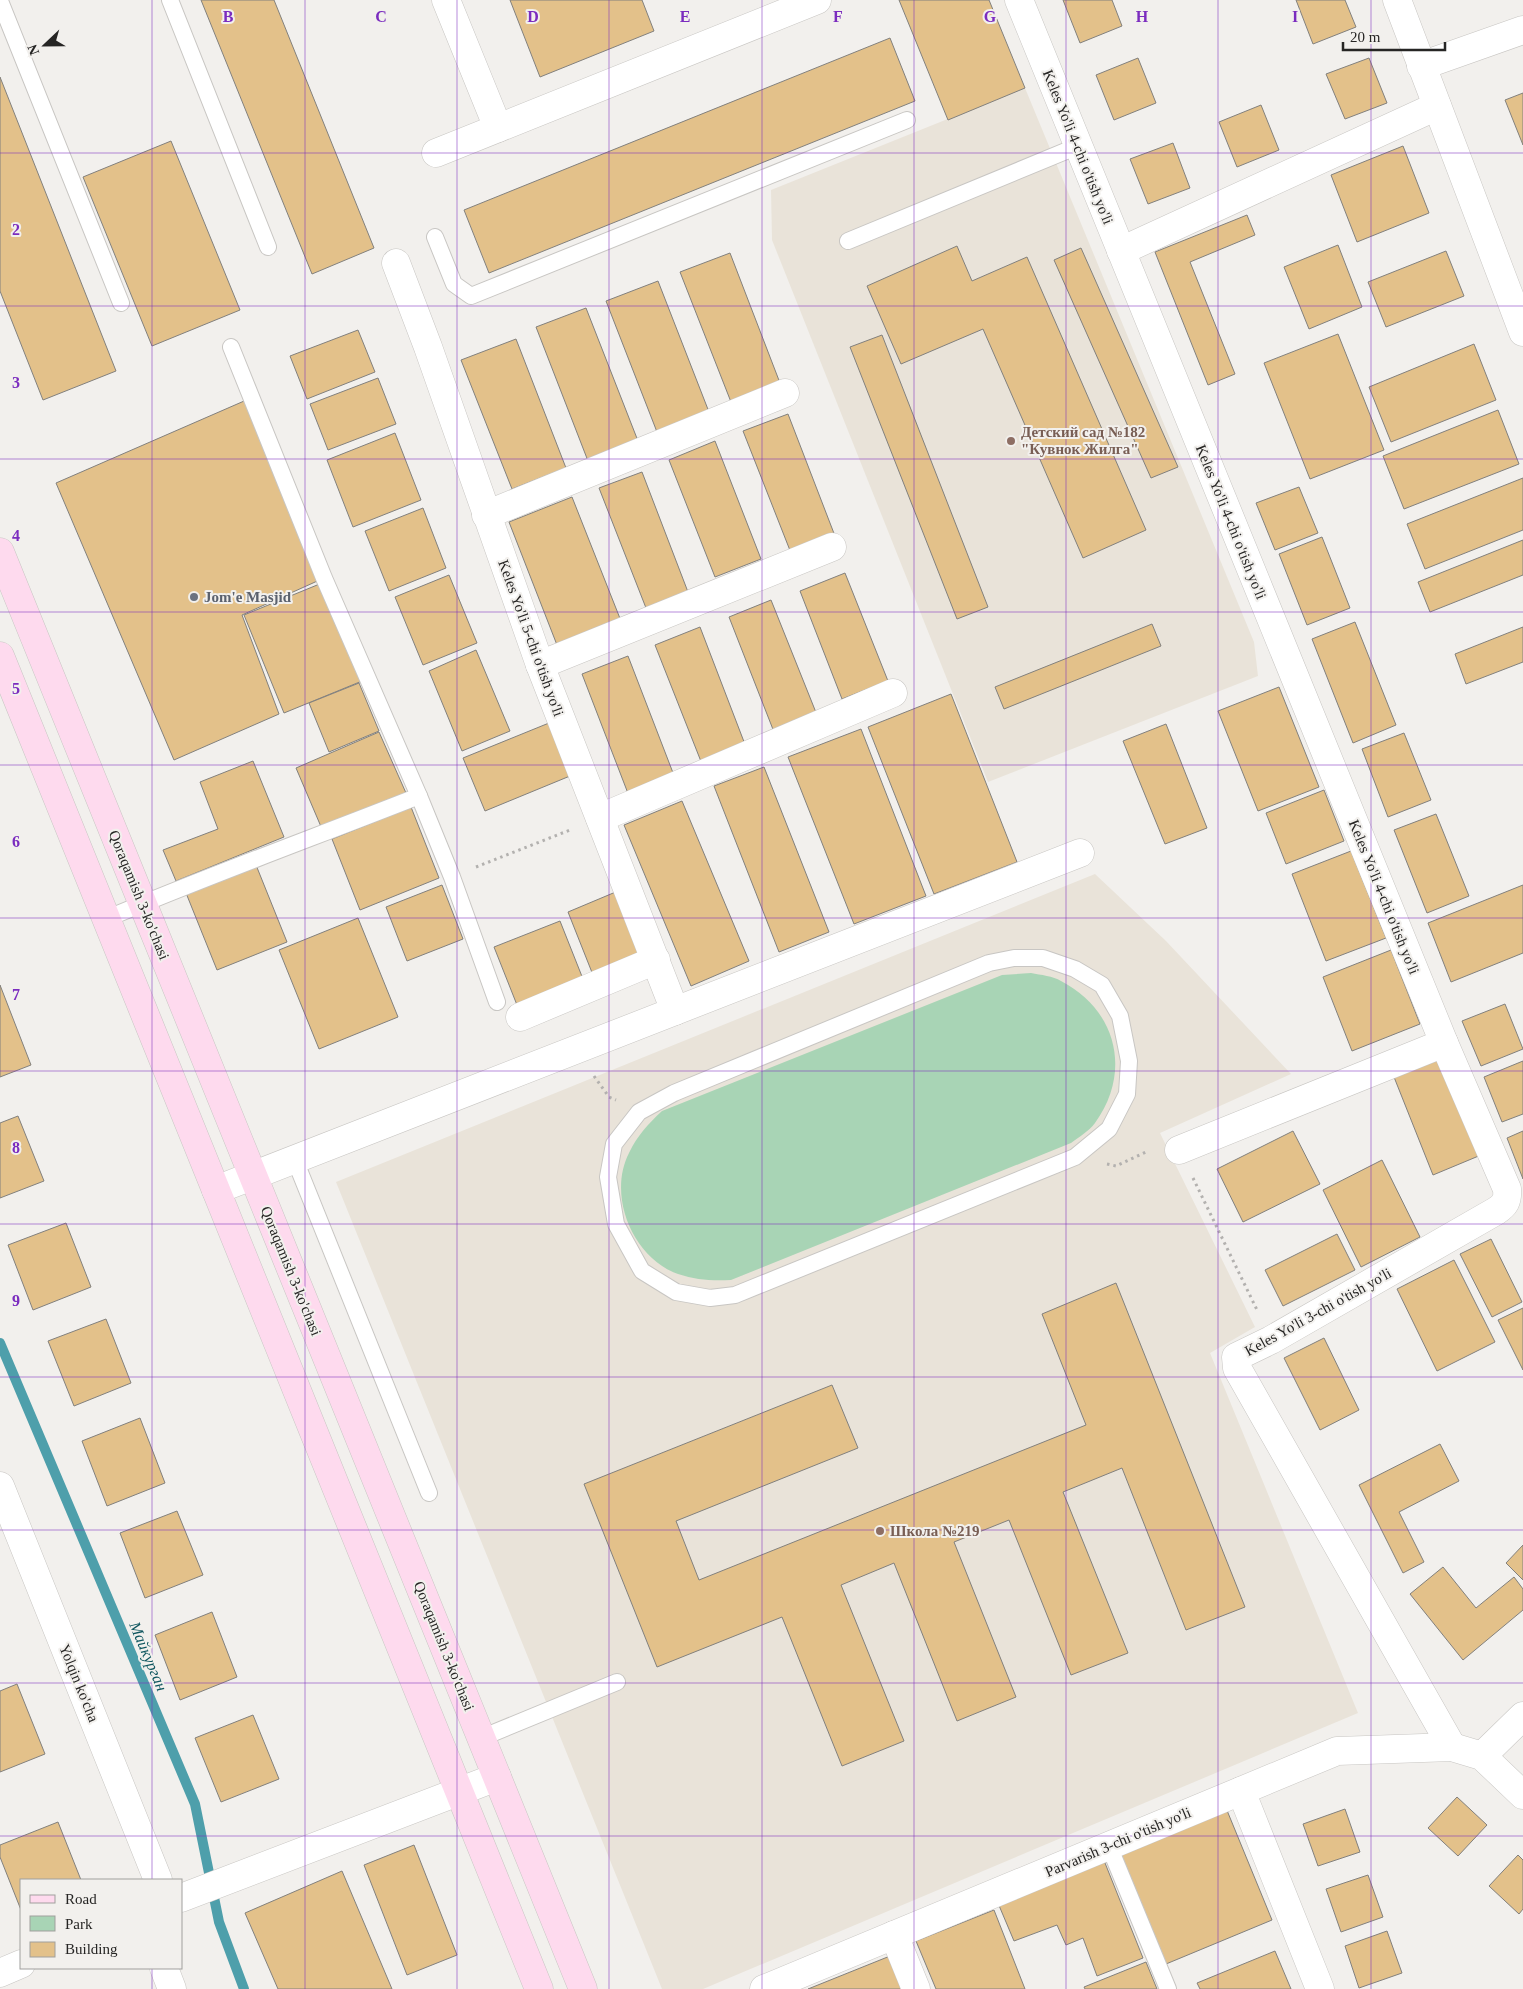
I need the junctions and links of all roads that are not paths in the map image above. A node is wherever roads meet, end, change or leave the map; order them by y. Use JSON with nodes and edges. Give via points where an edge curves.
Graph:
{"nodes":[{"id":1,"x":0,"y":0,"type":"edge"},
{"id":2,"x":170,"y":0,"type":"edge"},
{"id":3,"x":446,"y":0,"type":"edge"},
{"id":4,"x":815,"y":0,"type":"edge"},
{"id":5,"x":1019,"y":0,"type":"edge"},
{"id":6,"x":1397,"y":0,"type":"edge"},
{"id":7,"x":1523,"y":30,"type":"edge"},
{"id":8,"x":1422,"y":66,"type":"junction"},
{"id":9,"x":1437,"y":106,"type":"junction"},
{"id":10,"x":907,"y":120,"type":"dead end"},
{"id":11,"x":498,"y":128,"type":"junction"},
{"id":12,"x":1078,"y":146,"type":"junction"},
{"id":13,"x":436,"y":154,"type":"dead end"},
{"id":14,"x":435,"y":237,"type":"dead end"},
{"id":15,"x":848,"y":241,"type":"dead end"},
{"id":16,"x":268,"y":247,"type":"dead end"},
{"id":17,"x":1121,"y":251,"type":"junction"},
{"id":18,"x":396,"y":263,"type":"dead end"},
{"id":19,"x":121,"y":303,"type":"dead end"},
{"id":20,"x":1523,"y":332,"type":"edge"},
{"id":21,"x":231,"y":347,"type":"dead end"},
{"id":22,"x":785,"y":393,"type":"dead end"},
{"id":23,"x":486,"y":515,"type":"junction"},
{"id":24,"x":832,"y":548,"type":"dead end"},
{"id":25,"x":0,"y":552,"type":"edge"},
{"id":26,"x":0,"y":656,"type":"edge"},
{"id":27,"x":540,"y":665,"type":"junction"},
{"id":28,"x":893,"y":693,"type":"dead end"},
{"id":29,"x":419,"y":796,"type":"junction"},
{"id":30,"x":600,"y":818,"type":"junction"},
{"id":31,"x":1080,"y":853,"type":"dead end"},
{"id":32,"x":142,"y":904,"type":"junction"},
{"id":33,"x":106,"y":918,"type":"junction"},
{"id":34,"x":656,"y":960,"type":"junction"},
{"id":35,"x":497,"y":1002,"type":"dead end"},
{"id":36,"x":676,"y":1011,"type":"junction"},
{"id":37,"x":520,"y":1017,"type":"dead end"},
{"id":38,"x":1444,"y":1043,"type":"junction"},
{"id":39,"x":639,"y":1112,"type":"joint"},
{"id":40,"x":1179,"y":1150,"type":"road end"},
{"id":41,"x":295,"y":1160,"type":"junction"},
{"id":42,"x":253,"y":1176,"type":"junction"},
{"id":43,"x":216,"y":1190,"type":"junction"},
{"id":44,"x":0,"y":1486,"type":"edge"},
{"id":45,"x":430,"y":1493,"type":"dead end"},
{"id":46,"x":617,"y":1682,"type":"dead end"},
{"id":47,"x":1523,"y":1716,"type":"edge"},
{"id":48,"x":481,"y":1738,"type":"junction"},
{"id":49,"x":1452,"y":1747,"type":"junction"},
{"id":50,"x":1482,"y":1756,"type":"junction"},
{"id":51,"x":497,"y":1777,"type":"junction"},
{"id":52,"x":459,"y":1791,"type":"junction"},
{"id":53,"x":1241,"y":1791,"type":"junction"},
{"id":54,"x":1523,"y":1795,"type":"edge"},
{"id":55,"x":1109,"y":1846,"type":"junction"},
{"id":56,"x":158,"y":1879,"type":"edge"},
{"id":57,"x":182,"y":1898,"type":"edge"},
{"id":58,"x":894,"y":1935,"type":"junction"},
{"id":59,"x":20,"y":1964,"type":"edge"},
{"id":60,"x":164,"y":1969,"type":"edge"},
{"id":61,"x":0,"y":1973,"type":"edge"},
{"id":62,"x":172,"y":1989,"type":"edge"},
{"id":63,"x":539,"y":1989,"type":"edge"},
{"id":64,"x":583,"y":1989,"type":"edge"},
{"id":65,"x":764,"y":1989,"type":"edge"},
{"id":66,"x":916,"y":1989,"type":"edge"},
{"id":67,"x":1168,"y":1989,"type":"edge"},
{"id":68,"x":1320,"y":1989,"type":"edge"}],
"edges":[{"from":1,"to":19,"type":"lane"},
{"from":2,"to":16,"type":"lane"},
{"from":3,"to":11,"type":"street"},
{"from":4,"to":11,"type":"street"},
{"from":5,"to":12,"type":"street","name":"Keles Yo'li 4-chi o'tish yo'li"},
{"from":6,"to":8,"type":"street"},
{"from":7,"to":8,"type":"street"},
{"from":8,"to":9,"type":"street"},
{"from":9,"to":17,"type":"street"},
{"from":9,"to":20,"type":"street"},
{"from":10,"to":14,"type":"lane","via":[[471,296],[454,284]]},
{"from":11,"to":13,"type":"street"},
{"from":12,"to":15,"type":"lane"},
{"from":12,"to":17,"type":"street","name":"Keles Yo'li 4-chi o'tish yo'li"},
{"from":17,"to":38,"type":"street","name":"Keles Yo'li 4-chi o'tish yo'li"},
{"from":18,"to":23,"type":"street","name":"Keles Yo'li 5-chi o'tish yo'li"},
{"from":21,"to":29,"type":"lane","via":[[324,578]]},
{"from":22,"to":23,"type":"street"},
{"from":23,"to":27,"type":"street","name":"Keles Yo'li 5-chi o'tish yo'li"},
{"from":24,"to":27,"type":"street"},
{"from":25,"to":32,"type":"main road","name":"Qoraqamish 3-ko'chasi"},
{"from":26,"to":33,"type":"main road"},
{"from":27,"to":30,"type":"street","name":"Keles Yo'li 5-chi o'tish yo'li"},
{"from":28,"to":30,"type":"street"},
{"from":29,"to":32,"type":"lane"},
{"from":29,"to":35,"type":"lane","via":[[452,876]]},
{"from":30,"to":34,"type":"street","name":"Keles Yo'li 5-chi o'tish yo'li"},
{"from":31,"to":36,"type":"street"},
{"from":32,"to":33,"type":"lane"},
{"from":32,"to":42,"type":"main road","name":"Qoraqamish 3-ko'chasi"},
{"from":33,"to":43,"type":"main road"},
{"from":34,"to":36,"type":"street","name":"Keles Yo'li 5-chi o'tish yo'li"},
{"from":34,"to":37,"type":"street"},
{"from":36,"to":41,"type":"street"},
{"from":38,"to":40,"type":"street"},
{"from":38,"to":49,"type":"street","name":"Keles Yo'li 3-chi o'tish yo'li","via":[[1507,1189],[1504,1206],[1236,1357],[1236,1368]]},
{"from":39,"to":39,"type":"lane","via":[[614,1144],[608,1177],[616,1224],[642,1271],[676,1292],[710,1298],[735,1295],[1075,1157],[1109,1129],[1127,1094],[1129,1061],[1120,1016],[1102,985],[1043,958],[1014,958],[989,964],[764,1056],[674,1093]]},
{"from":41,"to":42,"type":"street"},
{"from":41,"to":45,"type":"lane"},
{"from":42,"to":43,"type":"street"},
{"from":42,"to":48,"type":"main road","name":"Qoraqamish 3-ko'chasi"},
{"from":43,"to":52,"type":"main road"},
{"from":44,"to":56,"type":"street","name":"Yolqin ko'cha"},
{"from":46,"to":48,"type":"lane"},
{"from":47,"to":50,"type":"street"},
{"from":48,"to":51,"type":"main road","name":"Qoraqamish 3-ko'chasi"},
{"from":49,"to":50,"type":"street","name":"Parvarish 3-chi o'tish yo'li"},
{"from":49,"to":53,"type":"street","name":"Parvarish 3-chi o'tish yo'li","via":[[1337,1751]]},
{"from":50,"to":54,"type":"street","name":"Parvarish 3-chi o'tish yo'li"},
{"from":51,"to":52,"type":"street"},
{"from":51,"to":64,"type":"main road","name":"Qoraqamish 3-ko'chasi"},
{"from":52,"to":57,"type":"street"},
{"from":52,"to":63,"type":"main road"},
{"from":53,"to":55,"type":"street","name":"Parvarish 3-chi o'tish yo'li"},
{"from":53,"to":68,"type":"street"},
{"from":55,"to":58,"type":"street","name":"Parvarish 3-chi o'tish yo'li"},
{"from":55,"to":67,"type":"lane"},
{"from":58,"to":65,"type":"street","name":"Parvarish 3-chi o'tish yo'li"},
{"from":58,"to":66,"type":"street"},
{"from":59,"to":61,"type":"street"},
{"from":60,"to":62,"type":"street"}]}
